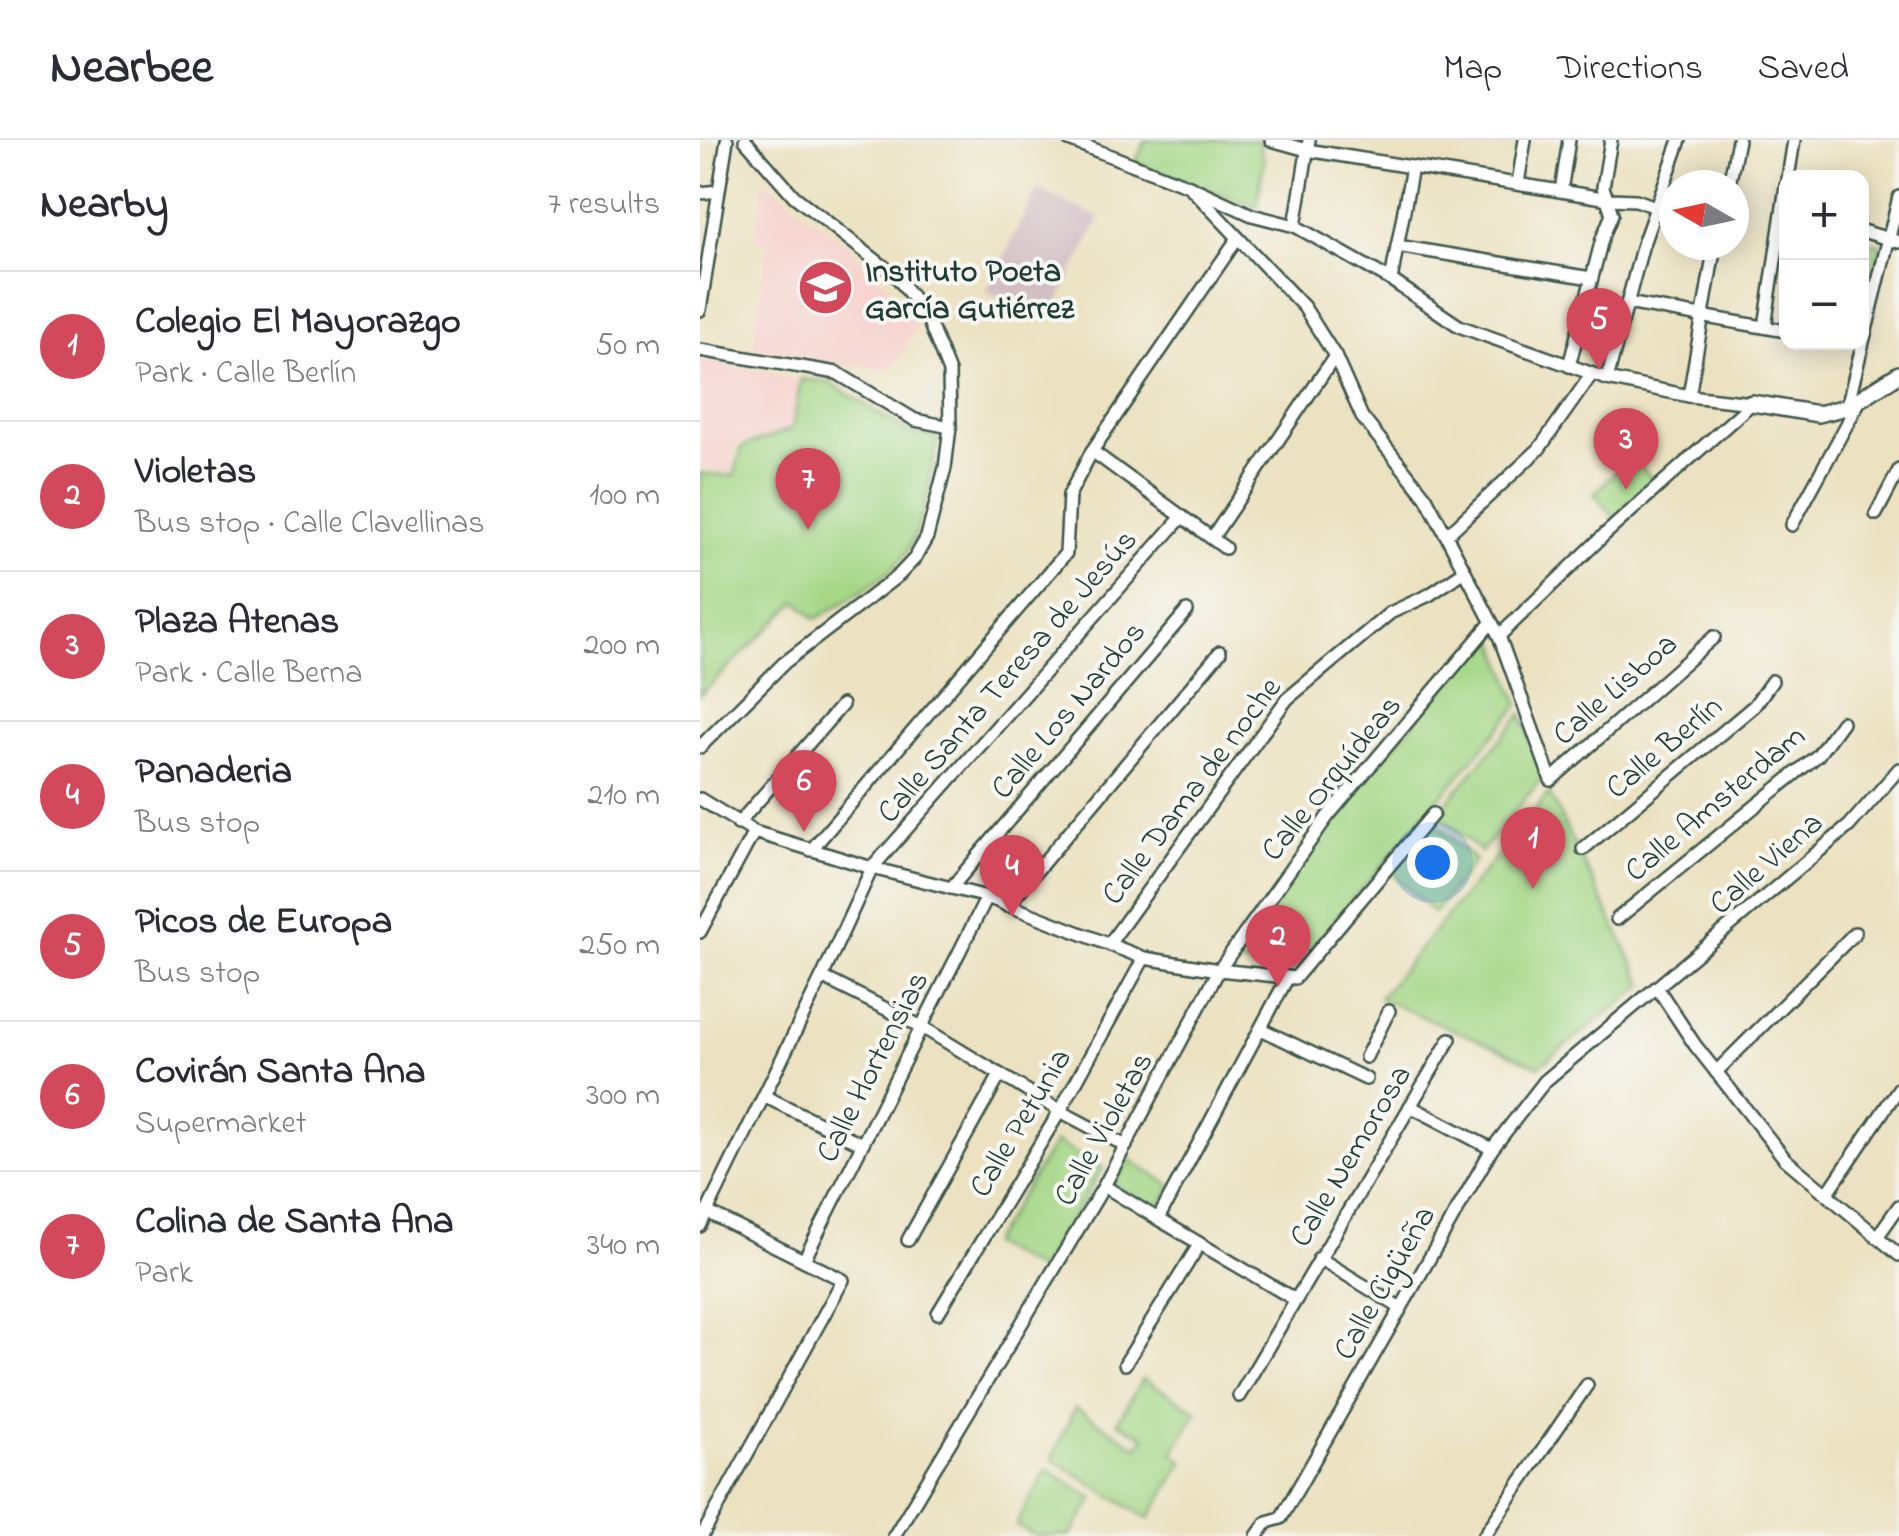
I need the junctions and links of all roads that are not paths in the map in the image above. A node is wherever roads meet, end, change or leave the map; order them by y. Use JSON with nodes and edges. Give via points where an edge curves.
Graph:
{"nodes":[{"id":1,"x":727,"y":140,"type":"edge"},
{"id":2,"x":745,"y":140,"type":"edge"},
{"id":3,"x":1069,"y":140,"type":"edge"},
{"id":4,"x":1525,"y":140,"type":"edge"},
{"id":5,"x":1569,"y":140,"type":"edge"},
{"id":6,"x":1611,"y":140,"type":"edge"},
{"id":7,"x":1680,"y":140,"type":"edge"},
{"id":8,"x":1738,"y":140,"type":"edge"},
{"id":9,"x":1794,"y":140,"type":"edge"},
{"id":10,"x":1276,"y":143,"type":"edge"},
{"id":11,"x":1308,"y":145,"type":"edge"},
{"id":12,"x":1100,"y":146,"type":"edge"},
{"id":13,"x":1412,"y":167,"type":"junction"},
{"id":14,"x":1732,"y":170,"type":"edge"},
{"id":15,"x":1789,"y":170,"type":"edge"},
{"id":16,"x":1518,"y":183,"type":"junction"},
{"id":17,"x":1189,"y":186,"type":"junction"},
{"id":18,"x":1561,"y":190,"type":"junction"},
{"id":19,"x":718,"y":191,"type":"junction"},
{"id":20,"x":700,"y":193,"type":"edge"},
{"id":21,"x":1899,"y":197,"type":"edge"},
{"id":22,"x":1609,"y":199,"type":"junction"},
{"id":23,"x":1656,"y":207,"type":"junction"},
{"id":24,"x":1295,"y":226,"type":"junction"},
{"id":25,"x":1869,"y":233,"type":"edge"},
{"id":26,"x":1237,"y":238,"type":"junction"},
{"id":27,"x":1894,"y":241,"type":"edge"},
{"id":28,"x":1779,"y":244,"type":"edge"},
{"id":29,"x":1398,"y":246,"type":"junction"},
{"id":30,"x":1713,"y":260,"type":"edge"},
{"id":31,"x":1591,"y":278,"type":"junction"},
{"id":32,"x":1392,"y":280,"type":"junction"},
{"id":33,"x":1627,"y":303,"type":"junction"},
{"id":34,"x":700,"y":310,"type":"edge"},
{"id":35,"x":1869,"y":312,"type":"edge"},
{"id":36,"x":1701,"y":317,"type":"junction"},
{"id":37,"x":1765,"y":327,"type":"junction"},
{"id":38,"x":1779,"y":330,"type":"edge"},
{"id":39,"x":700,"y":350,"type":"edge"},
{"id":40,"x":1857,"y":350,"type":"edge"},
{"id":41,"x":1335,"y":356,"type":"junction"},
{"id":42,"x":1568,"y":366,"type":"junction"},
{"id":43,"x":1592,"y":374,"type":"junction"},
{"id":44,"x":1899,"y":374,"type":"edge"},
{"id":45,"x":1608,"y":379,"type":"junction"},
{"id":46,"x":1688,"y":396,"type":"junction"},
{"id":47,"x":1862,"y":396,"type":"junction"},
{"id":48,"x":1752,"y":404,"type":"junction"},
{"id":49,"x":1847,"y":407,"type":"junction"},
{"id":50,"x":950,"y":427,"type":"junction"},
{"id":51,"x":1092,"y":451,"type":"junction"},
{"id":52,"x":1899,"y":470,"type":"edge"},
{"id":53,"x":1876,"y":514,"type":"dead end"},
{"id":54,"x":1181,"y":518,"type":"junction"},
{"id":55,"x":1792,"y":525,"type":"dead end"},
{"id":56,"x":1446,"y":535,"type":"junction"},
{"id":57,"x":1212,"y":538,"type":"junction"},
{"id":58,"x":1225,"y":548,"type":"dead end"},
{"id":59,"x":1465,"y":570,"type":"junction"},
{"id":60,"x":1187,"y":610,"type":"dead end"},
{"id":61,"x":1491,"y":623,"type":"junction"},
{"id":62,"x":1500,"y":636,"type":"junction"},
{"id":63,"x":1714,"y":637,"type":"dead end"},
{"id":64,"x":1220,"y":652,"type":"dead end"},
{"id":65,"x":1772,"y":681,"type":"dead end"},
{"id":66,"x":842,"y":704,"type":"dead end"},
{"id":67,"x":1842,"y":722,"type":"dead end"},
{"id":68,"x":700,"y":747,"type":"edge"},
{"id":69,"x":1899,"y":768,"type":"edge"},
{"id":70,"x":700,"y":798,"type":"edge"},
{"id":71,"x":1433,"y":814,"type":"dead end"},
{"id":72,"x":738,"y":824,"type":"junction"},
{"id":73,"x":754,"y":832,"type":"junction"},
{"id":74,"x":1582,"y":849,"type":"dead end"},
{"id":75,"x":811,"y":850,"type":"junction"},
{"id":76,"x":872,"y":868,"type":"junction"},
{"id":77,"x":951,"y":888,"type":"junction"},
{"id":78,"x":987,"y":897,"type":"junction"},
{"id":79,"x":1007,"y":906,"type":"junction"},
{"id":80,"x":1617,"y":919,"type":"dead end"},
{"id":81,"x":700,"y":932,"type":"edge"},
{"id":82,"x":1855,"y":934,"type":"dead end"},
{"id":83,"x":1109,"y":944,"type":"junction"},
{"id":84,"x":1144,"y":958,"type":"junction"},
{"id":85,"x":1219,"y":970,"type":"junction"},
{"id":86,"x":822,"y":977,"type":"junction"},
{"id":87,"x":1292,"y":977,"type":"junction"},
{"id":88,"x":1658,"y":989,"type":"junction"},
{"id":89,"x":1389,"y":1010,"type":"dead end"},
{"id":90,"x":922,"y":1027,"type":"junction"},
{"id":91,"x":1263,"y":1030,"type":"junction"},
{"id":92,"x":1450,"y":1038,"type":"dead end"},
{"id":93,"x":1366,"y":1057,"type":"dead end"},
{"id":94,"x":1716,"y":1072,"type":"junction"},
{"id":95,"x":1000,"y":1075,"type":"junction"},
{"id":96,"x":1366,"y":1079,"type":"dead end"},
{"id":97,"x":1545,"y":1081,"type":"joint"},
{"id":98,"x":1899,"y":1088,"type":"edge"},
{"id":99,"x":764,"y":1096,"type":"junction"},
{"id":100,"x":1410,"y":1106,"type":"junction"},
{"id":101,"x":1060,"y":1111,"type":"junction"},
{"id":102,"x":862,"y":1144,"type":"junction"},
{"id":103,"x":1126,"y":1146,"type":"junction"},
{"id":104,"x":1492,"y":1149,"type":"junction"},
{"id":105,"x":1104,"y":1186,"type":"junction"},
{"id":106,"x":1827,"y":1194,"type":"junction"},
{"id":107,"x":1899,"y":1206,"type":"edge"},
{"id":108,"x":707,"y":1212,"type":"junction"},
{"id":109,"x":1158,"y":1219,"type":"junction"},
{"id":110,"x":1899,"y":1220,"type":"edge"},
{"id":111,"x":700,"y":1226,"type":"edge"},
{"id":112,"x":1881,"y":1233,"type":"junction"},
{"id":113,"x":908,"y":1240,"type":"dead end"},
{"id":114,"x":1199,"y":1245,"type":"junction"},
{"id":115,"x":1899,"y":1255,"type":"edge"},
{"id":116,"x":1319,"y":1258,"type":"junction"},
{"id":117,"x":804,"y":1260,"type":"junction"},
{"id":118,"x":1294,"y":1299,"type":"junction"},
{"id":119,"x":1399,"y":1307,"type":"junction"},
{"id":120,"x":938,"y":1313,"type":"dead end"},
{"id":121,"x":1125,"y":1364,"type":"dead end"},
{"id":122,"x":1587,"y":1385,"type":"dead end"},
{"id":123,"x":1240,"y":1396,"type":"dead end"},
{"id":124,"x":702,"y":1536,"type":"edge"},
{"id":125,"x":894,"y":1536,"type":"edge"},
{"id":126,"x":1257,"y":1536,"type":"edge"},
{"id":127,"x":1484,"y":1536,"type":"edge"}],
"edges":[{"from":1,"to":19,"type":"street"},
{"from":2,"to":50,"type":"street","via":[[794,196],[897,277],[927,318],[950,372]]},
{"from":3,"to":12,"type":"street"},
{"from":4,"to":16,"type":"street"},
{"from":5,"to":18,"type":"street"},
{"from":6,"to":22,"type":"street","via":[[1603,187]]},
{"from":7,"to":23,"type":"street"},
{"from":8,"to":14,"type":"street"},
{"from":9,"to":15,"type":"street"},
{"from":10,"to":11,"type":"street"},
{"from":11,"to":13,"type":"street"},
{"from":11,"to":24,"type":"street"},
{"from":12,"to":17,"type":"street"},
{"from":13,"to":16,"type":"street"},
{"from":13,"to":29,"type":"street"},
{"from":16,"to":18,"type":"street"},
{"from":17,"to":24,"type":"street"},
{"from":17,"to":26,"type":"street"},
{"from":18,"to":22,"type":"street"},
{"from":19,"to":20,"type":"street"},
{"from":19,"to":34,"type":"street"},
{"from":21,"to":27,"type":"street"},
{"from":22,"to":23,"type":"street"},
{"from":22,"to":31,"type":"street","via":[[1612,214]]},
{"from":23,"to":33,"type":"street"},
{"from":24,"to":32,"type":"street"},
{"from":25,"to":27,"type":"street"},
{"from":26,"to":41,"type":"street","via":[[1293,293]]},
{"from":26,"to":51,"type":"street"},
{"from":27,"to":35,"type":"street"},
{"from":28,"to":37,"type":"street"},
{"from":29,"to":31,"type":"street"},
{"from":29,"to":32,"type":"street"},
{"from":30,"to":36,"type":"street"},
{"from":31,"to":42,"type":"street"},
{"from":32,"to":42,"type":"street","via":[[1460,326]]},
{"from":33,"to":36,"type":"street"},
{"from":33,"to":45,"type":"street"},
{"from":36,"to":37,"type":"street"},
{"from":36,"to":46,"type":"street"},
{"from":37,"to":38,"type":"street"},
{"from":39,"to":50,"type":"street","via":[[837,373],[914,420]]},
{"from":40,"to":49,"type":"street"},
{"from":41,"to":56,"type":"street","via":[[1362,417],[1426,497]]},
{"from":41,"to":57,"type":"street"},
{"from":42,"to":43,"type":"street"},
{"from":43,"to":45,"type":"street"},
{"from":43,"to":56,"type":"street","via":[[1539,449]]},
{"from":44,"to":47,"type":"street"},
{"from":45,"to":46,"type":"street"},
{"from":46,"to":48,"type":"street"},
{"from":47,"to":49,"type":"street"},
{"from":47,"to":55,"type":"street"},
{"from":48,"to":49,"type":"street","via":[[1818,414]]},
{"from":48,"to":62,"type":"street"},
{"from":50,"to":68,"type":"street","via":[[927,537],[915,558],[784,662]]},
{"from":51,"to":54,"type":"street"},
{"from":51,"to":75,"type":"street","via":[[1069,496],[1066,553]]},
{"from":52,"to":53,"type":"street"},
{"from":54,"to":57,"type":"street"},
{"from":54,"to":76,"type":"street","name":"Calle Santa Teresa de Jesús"},
{"from":56,"to":59,"type":"street"},
{"from":57,"to":58,"type":"street"},
{"from":59,"to":61,"type":"street"},
{"from":59,"to":83,"type":"street","name":"Calle Dama de noche","via":[[1390,613],[1287,699]]},
{"from":60,"to":77,"type":"street","name":"Calle Los Nardos"},
{"from":61,"to":62,"type":"street"},
{"from":61,"to":85,"type":"street","name":"Calle Orquídeas","via":[[1328,816]]},
{"from":62,"to":63,"type":"street","name":"Calle Lisboa","via":[[1551,780]]},
{"from":64,"to":79,"type":"street"},
{"from":65,"to":74,"type":"street","name":"Calle Berlín","via":[[1754,706]]},
{"from":66,"to":72,"type":"street"},
{"from":67,"to":80,"type":"street","name":"Calle Amsterdam","via":[[1818,755]]},
{"from":69,"to":88,"type":"street","name":"Calle Viena","via":[[1849,826]]},
{"from":70,"to":72,"type":"street"},
{"from":71,"to":87,"type":"street"},
{"from":72,"to":73,"type":"street"},
{"from":73,"to":75,"type":"street"},
{"from":73,"to":81,"type":"street"},
{"from":75,"to":76,"type":"street"},
{"from":76,"to":77,"type":"street"},
{"from":76,"to":86,"type":"street","name":"Calle Santa Teresa de Jesús"},
{"from":77,"to":78,"type":"street"},
{"from":78,"to":79,"type":"street"},
{"from":78,"to":90,"type":"street","name":"Calle Hortensias"},
{"from":79,"to":83,"type":"street"},
{"from":82,"to":94,"type":"street"},
{"from":83,"to":84,"type":"street"},
{"from":84,"to":85,"type":"street"},
{"from":84,"to":101,"type":"street","name":"Calle Petunia"},
{"from":85,"to":87,"type":"street"},
{"from":85,"to":103,"type":"street","name":"Calle Violetas"},
{"from":86,"to":90,"type":"street"},
{"from":86,"to":99,"type":"street","name":"Calle Santa Teresa de Jesús"},
{"from":87,"to":91,"type":"street"},
{"from":88,"to":94,"type":"street"},
{"from":88,"to":97,"type":"street","name":"Calle Viena"},
{"from":89,"to":93,"type":"street"},
{"from":90,"to":95,"type":"street"},
{"from":90,"to":102,"type":"street","name":"Calle Hortensias"},
{"from":91,"to":96,"type":"street"},
{"from":91,"to":109,"type":"street"},
{"from":92,"to":100,"type":"street","name":"Calle Nemorosa"},
{"from":94,"to":106,"type":"street","via":[[1785,1159]]},
{"from":95,"to":101,"type":"street"},
{"from":95,"to":113,"type":"street"},
{"from":97,"to":104,"type":"street","name":"Calle Cigüeña"},
{"from":98,"to":106,"type":"street"},
{"from":99,"to":102,"type":"street"},
{"from":99,"to":108,"type":"street","name":"Calle Santa Teresa de Jesús"},
{"from":100,"to":104,"type":"street"},
{"from":100,"to":116,"type":"street","name":"Calle Nemorosa"},
{"from":101,"to":103,"type":"street"},
{"from":101,"to":120,"type":"street","name":"Calle Petunia"},
{"from":102,"to":117,"type":"street","name":"Calle Hortensias"},
{"from":103,"to":105,"type":"street","name":"Calle Violetas"},
{"from":104,"to":119,"type":"street","name":"Calle Cigüeña"},
{"from":105,"to":109,"type":"street"},
{"from":105,"to":125,"type":"street","name":"Calle Violetas"},
{"from":106,"to":112,"type":"street"},
{"from":107,"to":112,"type":"street"},
{"from":108,"to":111,"type":"street","name":"Calle Santa Teresa de Jesús"},
{"from":108,"to":117,"type":"street"},
{"from":109,"to":114,"type":"street"},
{"from":110,"to":112,"type":"street"},
{"from":112,"to":115,"type":"street"},
{"from":114,"to":118,"type":"street"},
{"from":114,"to":121,"type":"street"},
{"from":116,"to":118,"type":"street","name":"Calle Nemorosa"},
{"from":116,"to":119,"type":"street"},
{"from":117,"to":124,"type":"street","via":[[842,1280]]},
{"from":118,"to":123,"type":"street","name":"Calle Nemorosa"},
{"from":119,"to":126,"type":"street","name":"Calle Cigüeña","via":[[1281,1518],[1266,1522]]},
{"from":122,"to":127,"type":"street"}]}
